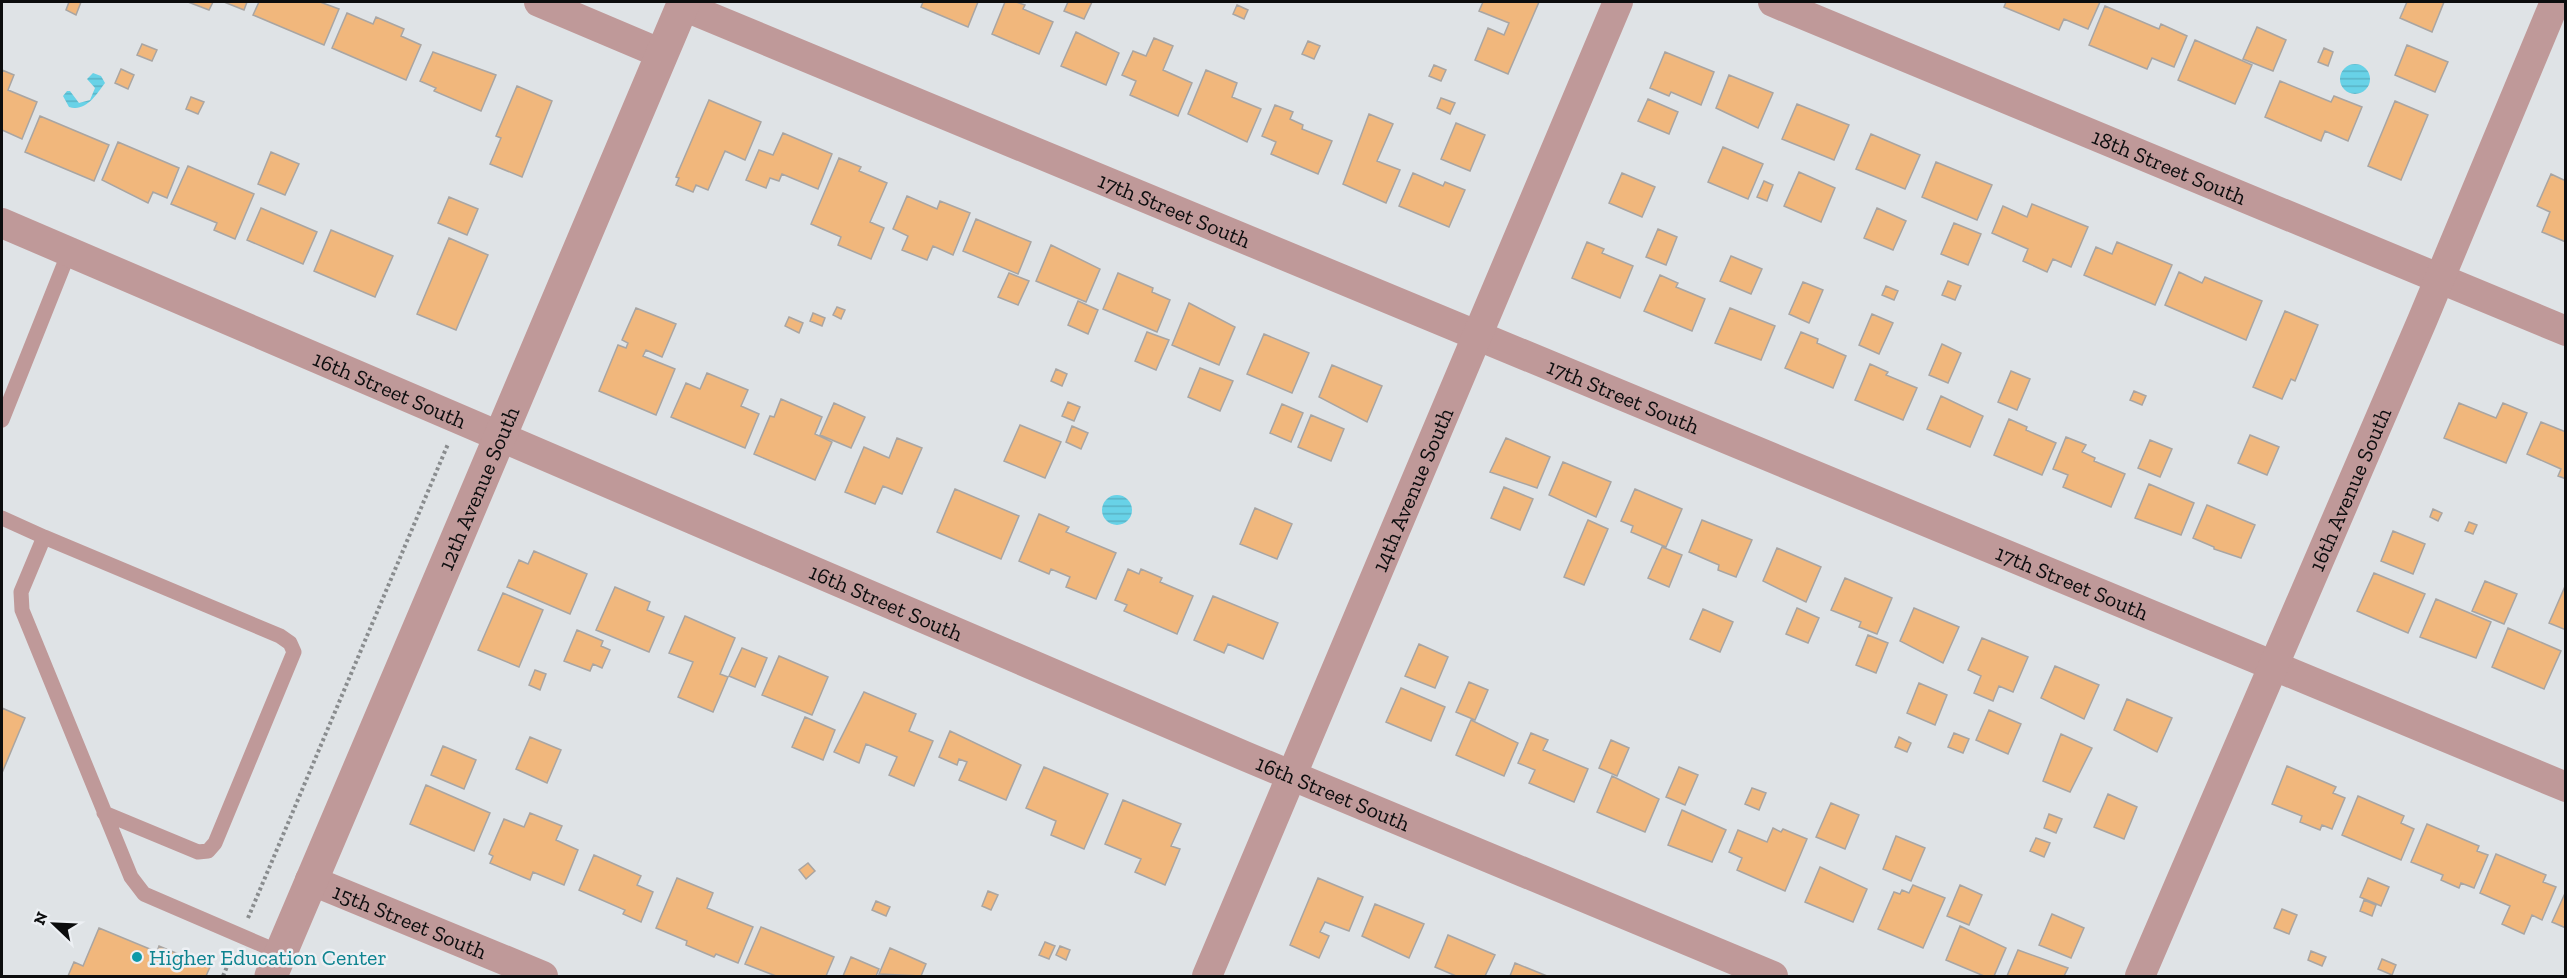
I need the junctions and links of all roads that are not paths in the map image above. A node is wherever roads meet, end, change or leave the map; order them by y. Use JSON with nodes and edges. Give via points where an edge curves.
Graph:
{"nodes":[{"id":1,"x":539,"y":2,"type":"edge"},
{"id":2,"x":1618,"y":2,"type":"edge"},
{"id":3,"x":1773,"y":2,"type":"edge"},
{"id":4,"x":2555,"y":2,"type":"edge"},
{"id":5,"x":684,"y":4,"type":"edge"},
{"id":6,"x":662,"y":54,"type":"junction"},
{"id":7,"x":2,"y":223,"type":"edge"},
{"id":8,"x":69,"y":252,"type":"junction"},
{"id":9,"x":2440,"y":278,"type":"junction"},
{"id":10,"x":2565,"y":331,"type":"edge"},
{"id":11,"x":1477,"y":334,"type":"junction"},
{"id":12,"x":2,"y":420,"type":"edge"},
{"id":13,"x":501,"y":439,"type":"junction"},
{"id":14,"x":2,"y":518,"type":"edge"},
{"id":15,"x":44,"y":537,"type":"junction"},
{"id":16,"x":2274,"y":664,"type":"junction"},
{"id":17,"x":1293,"y":776,"type":"junction"},
{"id":18,"x":2565,"y":787,"type":"edge"},
{"id":19,"x":104,"y":813,"type":"junction"},
{"id":20,"x":310,"y":880,"type":"junction"},
{"id":21,"x":276,"y":964,"type":"edge"},
{"id":22,"x":543,"y":976,"type":"edge"},
{"id":23,"x":1207,"y":976,"type":"edge"},
{"id":24,"x":1773,"y":976,"type":"edge"},
{"id":25,"x":2140,"y":976,"type":"edge"}],
"edges":[{"from":1,"to":6,"type":"street"},
{"from":2,"to":11,"type":"street","name":"14th Avenue South"},
{"from":3,"to":9,"type":"street","name":"18th Street South"},
{"from":4,"to":9,"type":"street","name":"16th Avenue South"},
{"from":5,"to":6,"type":"street","name":"12th Avenue South"},
{"from":5,"to":11,"type":"street","name":"17th Street South"},
{"from":6,"to":13,"type":"street","name":"12th Avenue South"},
{"from":7,"to":8,"type":"street","name":"16th Street South"},
{"from":8,"to":12,"type":"lane"},
{"from":8,"to":13,"type":"street","name":"16th Street South"},
{"from":9,"to":10,"type":"street","name":"18th Street South"},
{"from":9,"to":16,"type":"street","name":"16th Avenue South"},
{"from":11,"to":16,"type":"street","name":"17th Street South"},
{"from":11,"to":17,"type":"street","name":"14th Avenue South"},
{"from":13,"to":17,"type":"street","name":"16th Street South"},
{"from":13,"to":20,"type":"street","name":"12th Avenue South"},
{"from":14,"to":15,"type":"lane"},
{"from":15,"to":19,"type":"lane","via":[[21,592],[22,610]]},
{"from":15,"to":19,"type":"lane","via":[[280,636],[294,652],[215,843],[208,850],[198,852]]},
{"from":16,"to":18,"type":"street","name":"17th Street South"},
{"from":16,"to":25,"type":"street","name":"16th Avenue South"},
{"from":17,"to":23,"type":"street","name":"14th Avenue South"},
{"from":17,"to":24,"type":"street","name":"16th Street South"},
{"from":19,"to":21,"type":"lane","via":[[131,877],[144,894],[240,935]]},
{"from":20,"to":21,"type":"street","name":"12th Avenue South"},
{"from":20,"to":22,"type":"street","name":"15th Street South"}]}
